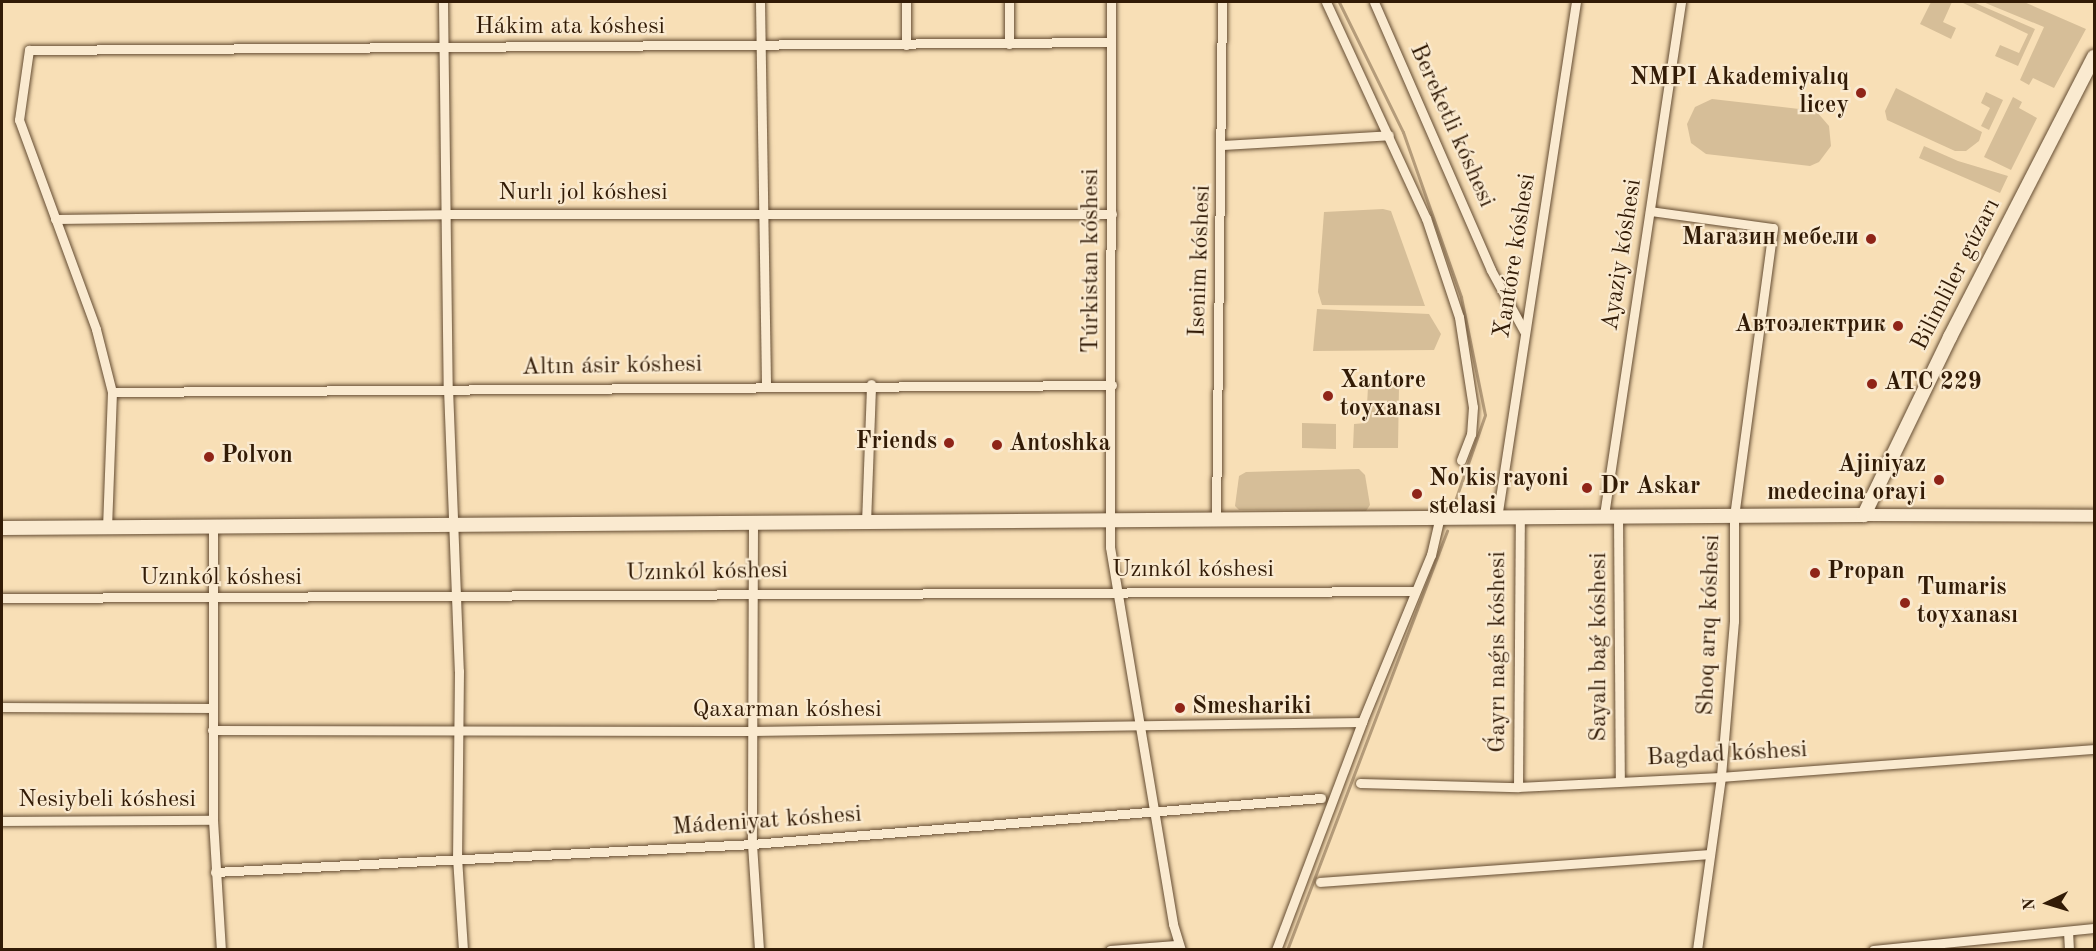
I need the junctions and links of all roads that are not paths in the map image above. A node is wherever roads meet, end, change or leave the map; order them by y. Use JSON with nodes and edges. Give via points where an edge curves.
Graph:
{"nodes":[{"id":1,"x":443,"y":2,"type":"edge"},
{"id":2,"x":760,"y":2,"type":"edge"},
{"id":3,"x":906,"y":2,"type":"edge"},
{"id":4,"x":1009,"y":2,"type":"edge"},
{"id":5,"x":1111,"y":2,"type":"edge"},
{"id":6,"x":1222,"y":2,"type":"edge"},
{"id":7,"x":1326,"y":2,"type":"edge"},
{"id":8,"x":1374,"y":2,"type":"edge"},
{"id":9,"x":1576,"y":2,"type":"edge"},
{"id":10,"x":1681,"y":2,"type":"edge"},
{"id":11,"x":1111,"y":42,"type":"junction"},
{"id":12,"x":1009,"y":44,"type":"junction"},
{"id":13,"x":906,"y":45,"type":"junction"},
{"id":14,"x":761,"y":46,"type":"junction"},
{"id":15,"x":444,"y":48,"type":"junction"},
{"id":16,"x":2094,"y":57,"type":"edge"},
{"id":17,"x":1389,"y":135,"type":"junction"},
{"id":18,"x":1223,"y":145,"type":"junction"},
{"id":19,"x":1650,"y":211,"type":"junction"},
{"id":20,"x":764,"y":213,"type":"junction"},
{"id":21,"x":446,"y":214,"type":"junction"},
{"id":22,"x":1112,"y":214,"type":"junction"},
{"id":23,"x":55,"y":219,"type":"junction"},
{"id":24,"x":1524,"y":331,"type":"junction"},
{"id":25,"x":871,"y":384,"type":"junction"},
{"id":26,"x":766,"y":385,"type":"junction"},
{"id":27,"x":1112,"y":386,"type":"junction"},
{"id":28,"x":447,"y":388,"type":"junction"},
{"id":29,"x":112,"y":392,"type":"junction"},
{"id":30,"x":1461,"y":460,"type":"dead end"},
{"id":31,"x":1611,"y":515,"type":"junction"},
{"id":32,"x":1734,"y":515,"type":"junction"},
{"id":33,"x":1864,"y":515,"type":"junction"},
{"id":34,"x":2094,"y":516,"type":"edge"},
{"id":35,"x":1520,"y":517,"type":"junction"},
{"id":36,"x":1497,"y":518,"type":"junction"},
{"id":37,"x":1439,"y":519,"type":"junction"},
{"id":38,"x":1112,"y":521,"type":"junction"},
{"id":39,"x":1216,"y":521,"type":"junction"},
{"id":40,"x":867,"y":523,"type":"junction"},
{"id":41,"x":753,"y":524,"type":"junction"},
{"id":42,"x":453,"y":525,"type":"junction"},
{"id":43,"x":2,"y":528,"type":"edge"},
{"id":44,"x":107,"y":528,"type":"junction"},
{"id":45,"x":213,"y":528,"type":"junction"},
{"id":46,"x":1118,"y":590,"type":"junction"},
{"id":47,"x":1413,"y":591,"type":"junction"},
{"id":48,"x":751,"y":592,"type":"junction"},
{"id":49,"x":457,"y":595,"type":"junction"},
{"id":50,"x":2,"y":598,"type":"edge"},
{"id":51,"x":213,"y":599,"type":"junction"},
{"id":52,"x":2,"y":707,"type":"edge"},
{"id":53,"x":212,"y":708,"type":"junction"},
{"id":54,"x":1362,"y":722,"type":"junction"},
{"id":55,"x":1143,"y":729,"type":"junction"},
{"id":56,"x":212,"y":730,"type":"junction"},
{"id":57,"x":752,"y":731,"type":"junction"},
{"id":58,"x":458,"y":732,"type":"junction"},
{"id":59,"x":2094,"y":749,"type":"edge"},
{"id":60,"x":1722,"y":777,"type":"junction"},
{"id":61,"x":1620,"y":779,"type":"junction"},
{"id":62,"x":1360,"y":783,"type":"dead end"},
{"id":63,"x":1518,"y":787,"type":"junction"},
{"id":64,"x":1321,"y":798,"type":"dead end"},
{"id":65,"x":1156,"y":812,"type":"junction"},
{"id":66,"x":213,"y":820,"type":"junction"},
{"id":67,"x":2,"y":821,"type":"edge"},
{"id":68,"x":752,"y":844,"type":"junction"},
{"id":69,"x":1709,"y":854,"type":"junction"},
{"id":70,"x":457,"y":857,"type":"junction"},
{"id":71,"x":215,"y":872,"type":"junction"},
{"id":72,"x":1320,"y":882,"type":"dead end"},
{"id":73,"x":2094,"y":928,"type":"edge"},
{"id":74,"x":2068,"y":931,"type":"junction"},
{"id":75,"x":1965,"y":945,"type":"edge"},
{"id":76,"x":1179,"y":947,"type":"edge"},
{"id":77,"x":221,"y":950,"type":"edge"},
{"id":78,"x":463,"y":950,"type":"edge"},
{"id":79,"x":759,"y":950,"type":"edge"},
{"id":80,"x":1110,"y":950,"type":"edge"},
{"id":81,"x":1276,"y":950,"type":"edge"},
{"id":82,"x":1696,"y":950,"type":"edge"},
{"id":83,"x":1874,"y":950,"type":"edge"},
{"id":84,"x":2069,"y":950,"type":"edge"}],
"edges":[{"from":1,"to":15,"type":"street"},
{"from":2,"to":14,"type":"street"},
{"from":3,"to":13,"type":"street"},
{"from":4,"to":12,"type":"street"},
{"from":5,"to":11,"type":"street","name":"Túrkistan kóshesi"},
{"from":6,"to":18,"type":"street","name":"Isenim kóshesi"},
{"from":7,"to":17,"type":"street"},
{"from":8,"to":24,"type":"street","name":"Bereketli kóshesi","via":[[1491,270]]},
{"from":9,"to":24,"type":"street","name":"Xantóre kóshesi"},
{"from":10,"to":19,"type":"street","name":"Ayaziy kóshesi"},
{"from":11,"to":12,"type":"street","name":"Hákim ata kóshesi"},
{"from":11,"to":22,"type":"street","name":"Túrkistan kóshesi"},
{"from":12,"to":13,"type":"street","name":"Hákim ata kóshesi"},
{"from":13,"to":14,"type":"street","name":"Hákim ata kóshesi"},
{"from":14,"to":15,"type":"street","name":"Hákim ata kóshesi"},
{"from":14,"to":20,"type":"street"},
{"from":15,"to":21,"type":"street"},
{"from":15,"to":23,"type":"street","name":"Hákim ata kóshesi","via":[[29,50],[19,120]]},
{"from":16,"to":33,"type":"main road","name":"Bilimliler gúzarı","via":[[1950,337]]},
{"from":17,"to":18,"type":"street"},
{"from":17,"to":30,"type":"street","via":[[1426,218],[1459,317],[1473,407],[1471,434]]},
{"from":18,"to":39,"type":"street","name":"Isenim kóshesi"},
{"from":19,"to":31,"type":"street","name":"Ayaziy kóshesi"},
{"from":19,"to":32,"type":"street","name":"Shoq arıq kóshesi","via":[[1773,228]]},
{"from":20,"to":21,"type":"street","name":"Nurlı jol kóshesi"},
{"from":20,"to":22,"type":"street","name":"Nurlı jol kóshesi"},
{"from":20,"to":26,"type":"street"},
{"from":21,"to":23,"type":"street","name":"Nurlı jol kóshesi"},
{"from":21,"to":28,"type":"street"},
{"from":22,"to":27,"type":"street","name":"Túrkistan kóshesi"},
{"from":23,"to":29,"type":"street","via":[[96,329]]},
{"from":24,"to":36,"type":"street","name":"Xantóre kóshesi"},
{"from":25,"to":26,"type":"street","name":"Altın ásir kóshesi"},
{"from":25,"to":27,"type":"street","name":"Altın ásir kóshesi"},
{"from":25,"to":40,"type":"street"},
{"from":26,"to":28,"type":"street","name":"Altın ásir kóshesi"},
{"from":27,"to":38,"type":"street","name":"Túrkistan kóshesi"},
{"from":28,"to":29,"type":"street","name":"Altın ásir kóshesi"},
{"from":28,"to":42,"type":"street"},
{"from":29,"to":44,"type":"street"},
{"from":31,"to":32,"type":"main road"},
{"from":31,"to":35,"type":"main road"},
{"from":31,"to":61,"type":"street","name":"Sayalı baǵ kóshesi"},
{"from":32,"to":33,"type":"main road"},
{"from":32,"to":60,"type":"street","name":"Shoq arıq kóshesi","via":[[1734,621]]},
{"from":33,"to":34,"type":"street"},
{"from":35,"to":36,"type":"main road"},
{"from":35,"to":63,"type":"street","name":"Ǵayrı naǵıs kóshesi"},
{"from":36,"to":37,"type":"main road"},
{"from":37,"to":39,"type":"main road"},
{"from":37,"to":47,"type":"street","via":[[1431,555]]},
{"from":38,"to":39,"type":"main road"},
{"from":38,"to":40,"type":"main road"},
{"from":38,"to":46,"type":"street","name":"Túrkistan kóshesi","via":[[1110,547]]},
{"from":40,"to":41,"type":"main road"},
{"from":41,"to":42,"type":"main road"},
{"from":41,"to":48,"type":"street"},
{"from":42,"to":45,"type":"main road"},
{"from":42,"to":49,"type":"street"},
{"from":43,"to":44,"type":"main road"},
{"from":44,"to":45,"type":"main road"},
{"from":45,"to":51,"type":"street"},
{"from":46,"to":47,"type":"street","name":"Uzınkól kóshesi"},
{"from":46,"to":48,"type":"street","name":"Uzınkól kóshesi"},
{"from":46,"to":55,"type":"street","name":"Túrkistan kóshesi"},
{"from":47,"to":54,"type":"street"},
{"from":48,"to":49,"type":"street","name":"Uzınkól kóshesi"},
{"from":48,"to":57,"type":"street"},
{"from":49,"to":51,"type":"street","name":"Uzınkól kóshesi"},
{"from":49,"to":58,"type":"street"},
{"from":50,"to":51,"type":"street","name":"Uzınkól kóshesi"},
{"from":51,"to":53,"type":"street"},
{"from":52,"to":53,"type":"street"},
{"from":53,"to":56,"type":"street"},
{"from":54,"to":55,"type":"street","name":"Qaxarman kóshesi"},
{"from":54,"to":81,"type":"street"},
{"from":55,"to":57,"type":"street","name":"Qaxarman kóshesi"},
{"from":55,"to":65,"type":"street","name":"Túrkistan kóshesi"},
{"from":56,"to":58,"type":"street","name":"Qaxarman kóshesi"},
{"from":56,"to":66,"type":"street"},
{"from":57,"to":58,"type":"street","name":"Qaxarman kóshesi"},
{"from":57,"to":68,"type":"street"},
{"from":58,"to":70,"type":"street"},
{"from":59,"to":60,"type":"street","name":"Bagdad kóshesi"},
{"from":60,"to":61,"type":"street","name":"Bagdad kóshesi"},
{"from":60,"to":69,"type":"street","name":"Shoq arıq kóshesi"},
{"from":61,"to":63,"type":"street","name":"Bagdad kóshesi"},
{"from":62,"to":63,"type":"street","name":"Bagdad kóshesi"},
{"from":64,"to":65,"type":"street","name":"Mádeniyat kóshesi"},
{"from":65,"to":68,"type":"street","name":"Mádeniyat kóshesi"},
{"from":65,"to":76,"type":"street","name":"Túrkistan kóshesi"},
{"from":66,"to":67,"type":"street","name":"Nesiybeli kóshesi"},
{"from":66,"to":71,"type":"street"},
{"from":68,"to":70,"type":"street","name":"Mádeniyat kóshesi"},
{"from":68,"to":79,"type":"street"},
{"from":69,"to":72,"type":"street"},
{"from":69,"to":82,"type":"street","name":"Shoq arıq kóshesi"},
{"from":70,"to":71,"type":"street","name":"Mádeniyat kóshesi"},
{"from":70,"to":78,"type":"street"},
{"from":71,"to":77,"type":"street"},
{"from":73,"to":74,"type":"street"},
{"from":74,"to":75,"type":"street"},
{"from":74,"to":84,"type":"street"},
{"from":75,"to":83,"type":"street"},
{"from":76,"to":80,"type":"street"}]}
